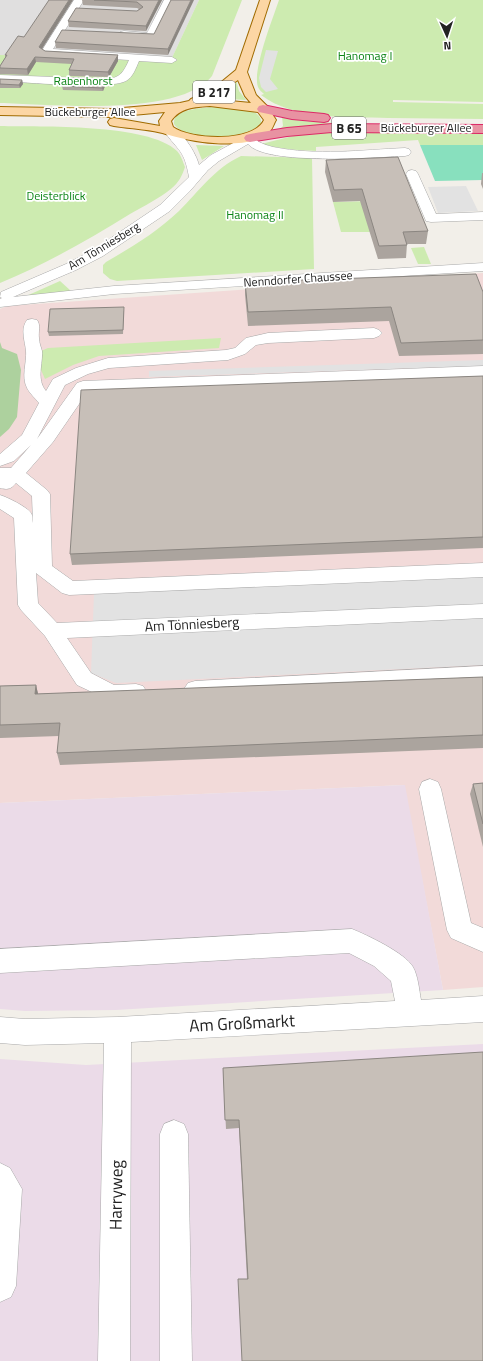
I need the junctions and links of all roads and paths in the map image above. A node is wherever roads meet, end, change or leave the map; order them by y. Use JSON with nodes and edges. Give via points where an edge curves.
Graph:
{"nodes":[{"id":1,"x":79,"y":0,"type":"edge"},
{"id":2,"x":169,"y":0,"type":"edge"},
{"id":3,"x":265,"y":0,"type":"edge"},
{"id":4,"x":73,"y":9,"type":"junction"},
{"id":5,"x":87,"y":10,"type":"edge"},
{"id":6,"x":59,"y":31,"type":"junction"},
{"id":7,"x":72,"y":31,"type":"edge"},
{"id":8,"x":114,"y":34,"type":"edge"},
{"id":9,"x":135,"y":59,"type":"junction"},
{"id":10,"x":172,"y":60,"type":"dead end"},
{"id":11,"x":240,"y":72,"type":"junction"},
{"id":12,"x":0,"y":78,"type":"edge"},
{"id":13,"x":182,"y":106,"type":"junction"},
{"id":14,"x":263,"y":109,"type":"junction"},
{"id":15,"x":0,"y":111,"type":"edge"},
{"id":16,"x":0,"y":118,"type":"edge"},
{"id":17,"x":483,"y":122,"type":"edge"},
{"id":18,"x":483,"y":129,"type":"edge"},
{"id":19,"x":170,"y":131,"type":"junction"},
{"id":20,"x":250,"y":138,"type":"junction"},
{"id":21,"x":405,"y":152,"type":"dead end"},
{"id":22,"x":412,"y":174,"type":"dead end"},
{"id":23,"x":195,"y":176,"type":"junction"},
{"id":24,"x":483,"y":216,"type":"edge"},
{"id":25,"x":483,"y":267,"type":"edge"},
{"id":26,"x":78,"y":274,"type":"junction"},
{"id":27,"x":114,"y":290,"type":"junction"},
{"id":28,"x":0,"y":297,"type":"edge"},
{"id":29,"x":0,"y":303,"type":"edge"},
{"id":30,"x":32,"y":323,"type":"dead end"},
{"id":31,"x":374,"y":333,"type":"dead end"},
{"id":32,"x":483,"y":371,"type":"edge"},
{"id":33,"x":48,"y":403,"type":"junction"},
{"id":34,"x":0,"y":461,"type":"edge"},
{"id":35,"x":7,"y":473,"type":"edge"},
{"id":36,"x":0,"y":490,"type":"edge"},
{"id":37,"x":0,"y":501,"type":"edge"},
{"id":38,"x":483,"y":570,"type":"edge"},
{"id":39,"x":483,"y":611,"type":"edge"},
{"id":40,"x":52,"y":631,"type":"junction"},
{"id":41,"x":483,"y":674,"type":"edge"},
{"id":42,"x":430,"y":789,"type":"dead end"},
{"id":43,"x":483,"y":940,"type":"edge"},
{"id":44,"x":0,"y":961,"type":"edge"},
{"id":45,"x":483,"y":1008,"type":"edge"},
{"id":46,"x":411,"y":1013,"type":"junction"},
{"id":47,"x":0,"y":1030,"type":"edge"},
{"id":48,"x":118,"y":1030,"type":"junction"},
{"id":49,"x":174,"y":1134,"type":"dead end"},
{"id":50,"x":0,"y":1178,"type":"edge"},
{"id":51,"x":0,"y":1286,"type":"edge"},
{"id":52,"x":114,"y":1361,"type":"edge"},
{"id":53,"x":176,"y":1361,"type":"edge"}],
"edges":[{"from":1,"to":4,"type":"street"},
{"from":2,"to":8,"type":"street","via":[[150,36]]},
{"from":3,"to":11,"type":"main road","number":"B 217"},
{"from":4,"to":5,"type":"street"},
{"from":4,"to":6,"type":"street"},
{"from":6,"to":7,"type":"street"},
{"from":6,"to":9,"type":"street","via":[[46,52]]},
{"from":9,"to":10,"type":"street"},
{"from":9,"to":12,"type":"street","via":[[126,77],[120,81]]},
{"from":11,"to":13,"type":"main road","number":"B 217","via":[[209,95]]},
{"from":11,"to":14,"type":"main road","number":"B 217","via":[[252,96]]},
{"from":13,"to":14,"type":"main road","number":"B 65","via":[[233,103]]},
{"from":13,"to":15,"type":"main road","name":"Bückeburger Allee","number":"B 65","via":[[111,114]]},
{"from":13,"to":19,"type":"main road","via":[[171,111],[165,119],[166,127]]},
{"from":14,"to":17,"type":"highway","name":"Bückeburger Allee","number":"B 65","via":[[292,115],[338,119]]},
{"from":14,"to":20,"type":"main road","number":"B 65","via":[[270,120],[269,125]]},
{"from":16,"to":19,"type":"main road","name":"Bückeburger Allee","number":"B 65","via":[[100,121]]},
{"from":18,"to":20,"type":"highway","name":"Bückeburger Allee","number":"B 65","via":[[332,128]]},
{"from":19,"to":20,"type":"main road","number":"B 65","via":[[198,139]]},
{"from":19,"to":23,"type":"street","via":[[189,152]]},
{"from":20,"to":21,"type":"street","via":[[255,144],[266,149],[288,153],[336,155]]},
{"from":20,"to":23,"type":"street","name":"Am Tönniesberg","via":[[215,158]]},
{"from":22,"to":24,"type":"street","via":[[431,218]]},
{"from":23,"to":26,"type":"street","name":"Am Tönniesberg","via":[[186,188],[157,214],[98,252]]},
{"from":25,"to":27,"type":"street","name":"Nenndorfer Chaussee"},
{"from":26,"to":27,"type":"street","name":"Nenndorfer Chaussee","via":[[87,284]]},
{"from":26,"to":28,"type":"street","name":"Am Tönniesberg"},
{"from":27,"to":29,"type":"street","name":"Nenndorfer Chaussee"},
{"from":30,"to":33,"type":"street","via":[[32,373],[36,388]]},
{"from":31,"to":33,"type":"street","via":[[268,338],[251,341],[240,351],[228,355],[108,363],[82,371],[60,382]]},
{"from":32,"to":35,"type":"street","via":[[83,386],[47,438]]},
{"from":33,"to":34,"type":"street","via":[[29,438]]},
{"from":35,"to":36,"type":"street"},
{"from":35,"to":38,"type":"street","via":[[41,494],[43,568],[69,588]]},
{"from":37,"to":40,"type":"street","via":[[23,515],[28,605]]},
{"from":39,"to":40,"type":"street","name":"Am Tönniesberg"},
{"from":40,"to":41,"type":"street","via":[[84,679],[111,693]]},
{"from":42,"to":43,"type":"street","via":[[460,930]]},
{"from":44,"to":46,"type":"street","via":[[352,941],[383,958],[403,974]]},
{"from":45,"to":46,"type":"street","name":"Am Großmarkt"},
{"from":46,"to":48,"type":"street","name":"Am Großmarkt"},
{"from":47,"to":48,"type":"street","name":"Am Großmarkt"},
{"from":48,"to":52,"type":"street","name":"Harryweg"},
{"from":49,"to":53,"type":"street"},
{"from":50,"to":51,"type":"street","via":[[7,1189]]}]}
